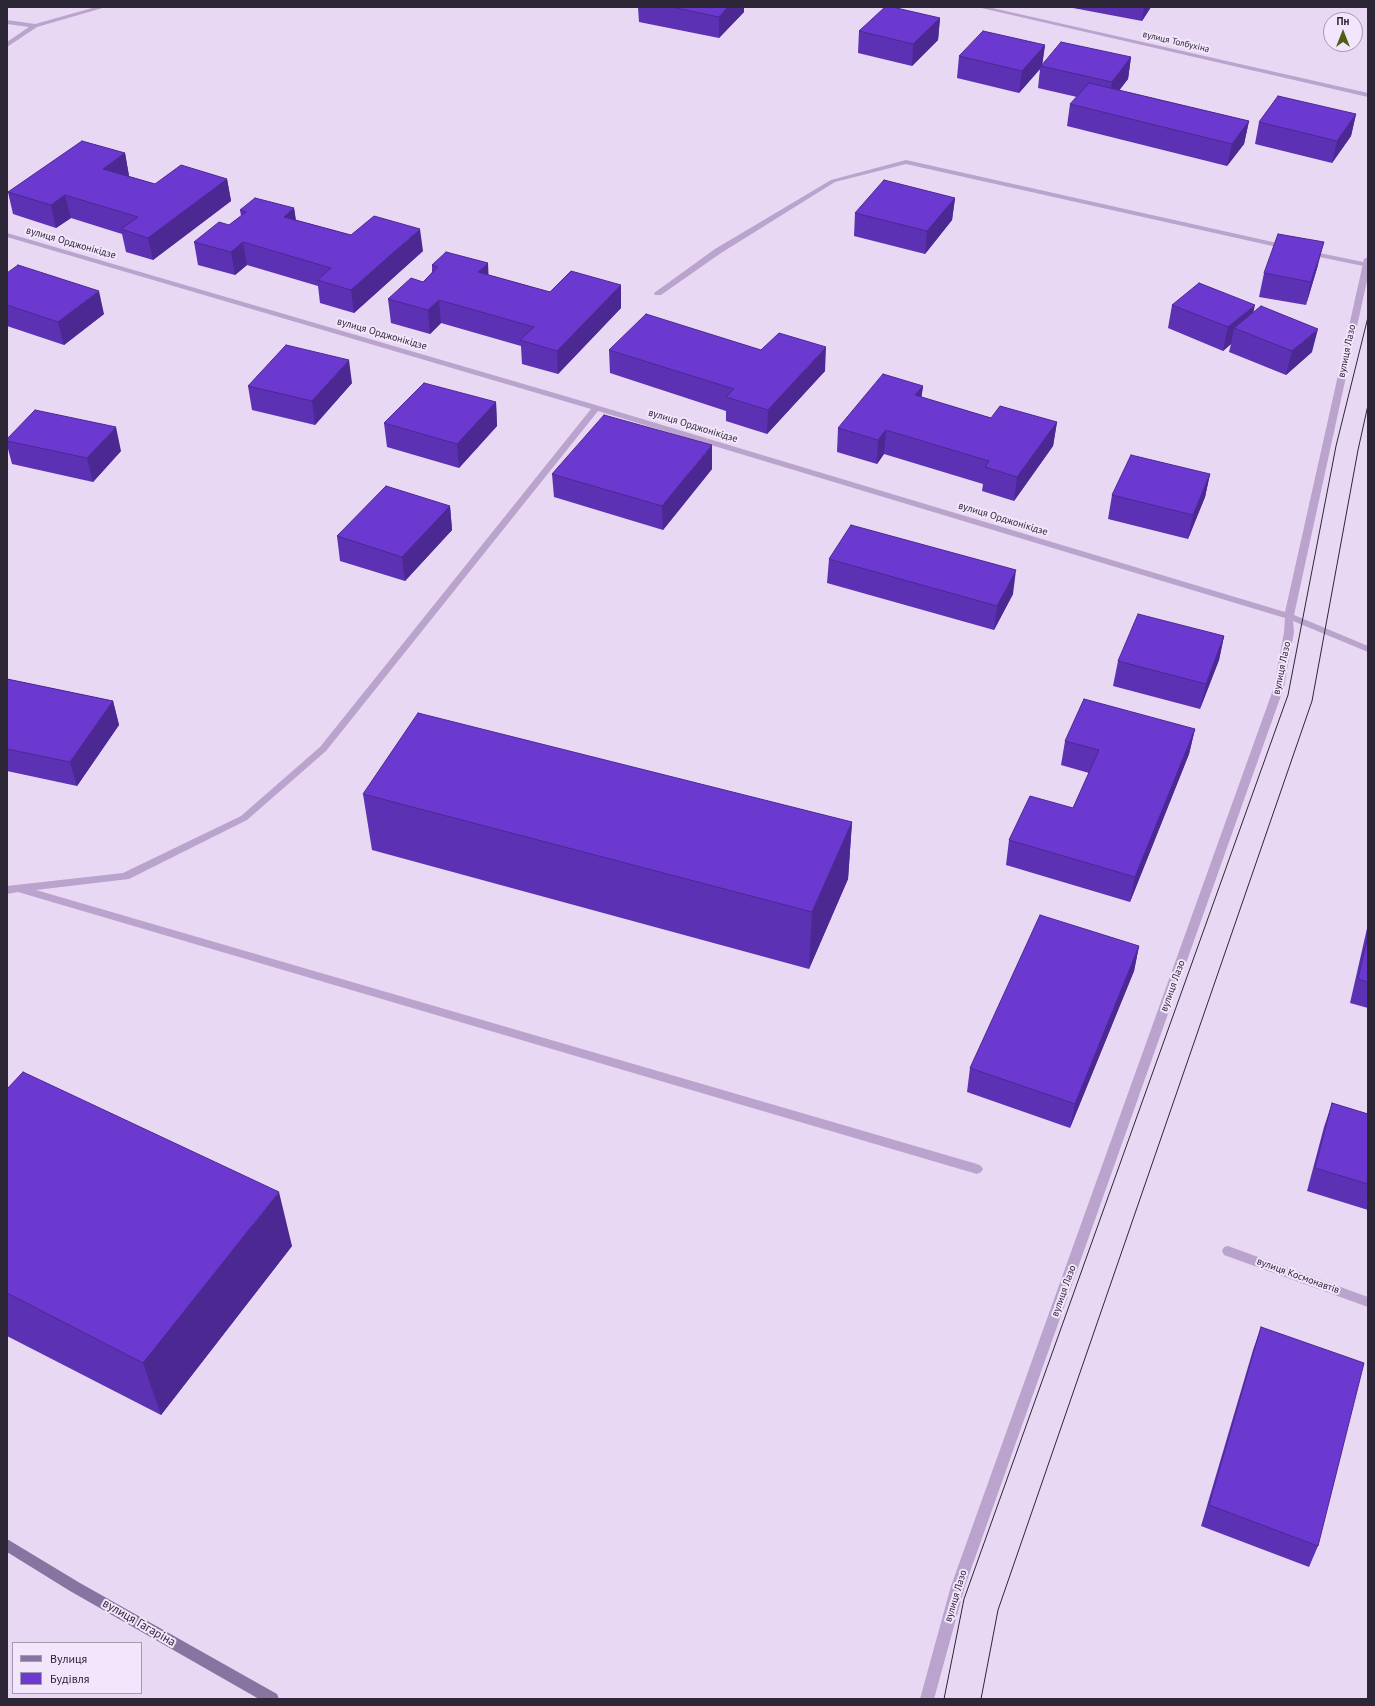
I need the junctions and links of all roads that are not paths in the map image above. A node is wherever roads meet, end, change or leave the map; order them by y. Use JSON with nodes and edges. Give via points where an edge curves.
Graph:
{"nodes":[{"id":1,"x":104,"y":7,"type":"edge"},
{"id":2,"x":980,"y":7,"type":"edge"},
{"id":3,"x":7,"y":22,"type":"edge"},
{"id":4,"x":35,"y":26,"type":"junction"},
{"id":5,"x":7,"y":45,"type":"edge"},
{"id":6,"x":1368,"y":95,"type":"edge"},
{"id":7,"x":7,"y":235,"type":"edge"},
{"id":8,"x":1296,"y":249,"type":"edge"},
{"id":9,"x":1304,"y":251,"type":"edge"},
{"id":10,"x":1367,"y":262,"type":"edge"},
{"id":11,"x":658,"y":294,"type":"dead end"},
{"id":12,"x":596,"y":408,"type":"junction"},
{"id":13,"x":1289,"y":616,"type":"junction"},
{"id":14,"x":1368,"y":649,"type":"edge"},
{"id":15,"x":19,"y":889,"type":"junction"},
{"id":16,"x":7,"y":890,"type":"edge"},
{"id":17,"x":977,"y":1169,"type":"dead end"},
{"id":18,"x":1228,"y":1251,"type":"dead end"},
{"id":19,"x":1368,"y":1302,"type":"edge"},
{"id":20,"x":7,"y":1545,"type":"edge"},
{"id":21,"x":272,"y":1699,"type":"edge"},
{"id":22,"x":926,"y":1699,"type":"edge"}],
"edges":[{"from":1,"to":4,"type":"street"},
{"from":2,"to":6,"type":"street","name":"вулиця Толбухіна"},
{"from":3,"to":4,"type":"street"},
{"from":4,"to":5,"type":"street"},
{"from":7,"to":12,"type":"street","name":"вулиця Орджонікідзе"},
{"from":8,"to":11,"type":"street","via":[[906,162],[833,181],[718,251]]},
{"from":9,"to":10,"type":"street"},
{"from":10,"to":13,"type":"street","name":"вулиця Лазо"},
{"from":12,"to":13,"type":"street","name":"вулиця Орджонікідзе"},
{"from":12,"to":15,"type":"street","via":[[323,748],[244,818],[125,876]]},
{"from":13,"to":14,"type":"street","name":"вулиця Орджонікідзе"},
{"from":13,"to":22,"type":"street","name":"вулиця Лазо","via":[[1289,632],[1279,687],[958,1586]]},
{"from":15,"to":16,"type":"street"},
{"from":15,"to":17,"type":"street"},
{"from":18,"to":19,"type":"street","name":"вулиця Космонавтів"},
{"from":20,"to":21,"type":"main road","name":"вулиця Гагаріна","via":[[75,1587]]}]}
